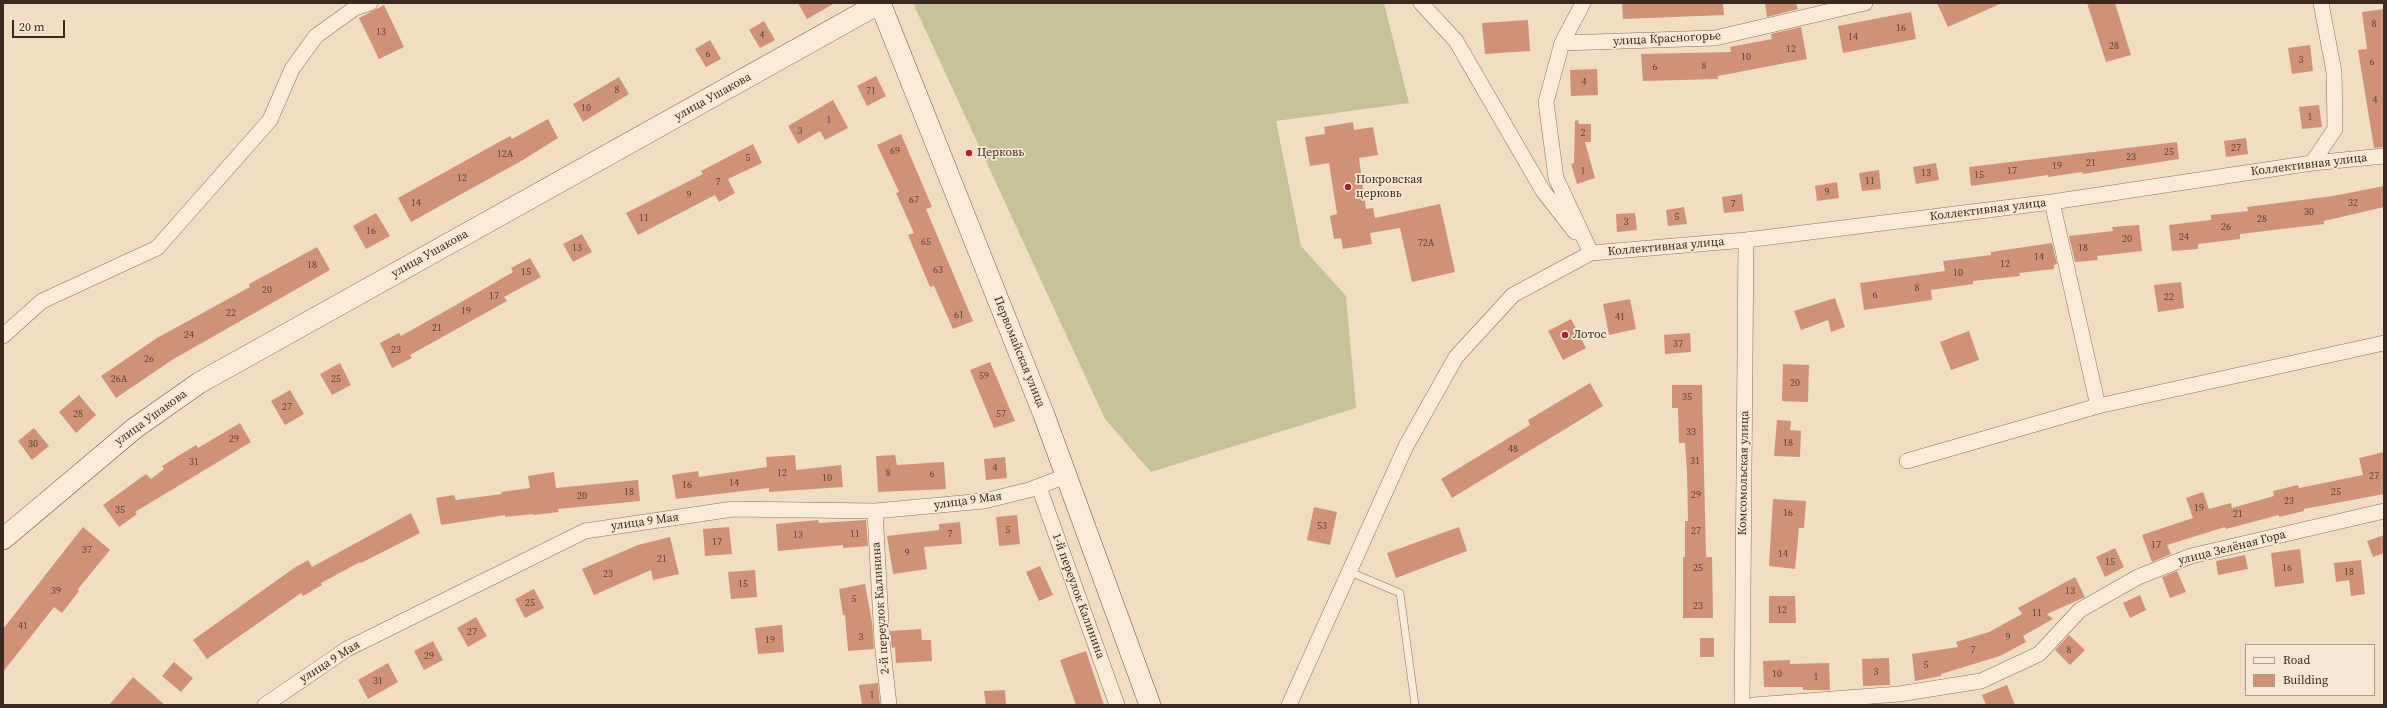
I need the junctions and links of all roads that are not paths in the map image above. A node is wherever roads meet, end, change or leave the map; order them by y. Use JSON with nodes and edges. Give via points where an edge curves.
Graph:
{"nodes":[{"id":1,"x":370,"y":3,"type":"edge"},
{"id":2,"x":880,"y":3,"type":"edge"},
{"id":3,"x":1421,"y":3,"type":"edge"},
{"id":4,"x":1583,"y":3,"type":"edge"},
{"id":5,"x":1865,"y":3,"type":"edge"},
{"id":6,"x":2321,"y":3,"type":"edge"},
{"id":7,"x":1562,"y":43,"type":"junction"},
{"id":8,"x":2384,"y":156,"type":"edge"},
{"id":9,"x":2312,"y":163,"type":"junction"},
{"id":10,"x":2052,"y":202,"type":"junction"},
{"id":11,"x":1746,"y":240,"type":"junction"},
{"id":12,"x":1591,"y":253,"type":"junction"},
{"id":13,"x":3,"y":336,"type":"edge"},
{"id":14,"x":2384,"y":343,"type":"edge"},
{"id":15,"x":2098,"y":406,"type":"junction"},
{"id":16,"x":1907,"y":461,"type":"dead end"},
{"id":17,"x":1066,"y":476,"type":"junction"},
{"id":18,"x":1039,"y":487,"type":"junction"},
{"id":19,"x":875,"y":511,"type":"junction"},
{"id":20,"x":2384,"y":511,"type":"edge"},
{"id":21,"x":3,"y":539,"type":"edge"},
{"id":22,"x":1350,"y":572,"type":"junction"},
{"id":23,"x":265,"y":705,"type":"edge"},
{"id":24,"x":889,"y":705,"type":"edge"},
{"id":25,"x":1117,"y":705,"type":"edge"},
{"id":26,"x":1150,"y":705,"type":"edge"},
{"id":27,"x":1289,"y":705,"type":"edge"},
{"id":28,"x":1415,"y":705,"type":"edge"},
{"id":29,"x":1742,"y":705,"type":"edge"},
{"id":30,"x":1754,"y":705,"type":"edge"}],
"edges":[{"from":1,"to":13,"type":"street","via":[[355,8],[316,36],[292,69],[270,120],[157,248],[42,301]]},
{"from":2,"to":17,"type":"main road","name":"Первомайская улица"},
{"from":2,"to":21,"type":"main road","name":"улица Ушакова","via":[[199,383],[135,428]]},
{"from":3,"to":12,"type":"street","via":[[1456,41],[1543,191]]},
{"from":4,"to":7,"type":"street"},
{"from":5,"to":7,"type":"street","name":"улица Красногорье","via":[[1715,38]]},
{"from":6,"to":9,"type":"street","via":[[2334,72],[2335,129]]},
{"from":7,"to":12,"type":"street","via":[[1546,102],[1556,178]]},
{"from":8,"to":9,"type":"street","name":"Коллективная улица"},
{"from":9,"to":10,"type":"street","name":"Коллективная улица"},
{"from":10,"to":11,"type":"street","name":"Коллективная улица"},
{"from":10,"to":15,"type":"street"},
{"from":11,"to":12,"type":"street","name":"Коллективная улица"},
{"from":11,"to":29,"type":"street","name":"Комсомольская улица"},
{"from":12,"to":22,"type":"street","via":[[1513,295],[1456,357],[1406,446]]},
{"from":14,"to":15,"type":"street"},
{"from":15,"to":16,"type":"street"},
{"from":17,"to":18,"type":"street","name":"улица 9 Мая"},
{"from":17,"to":26,"type":"main road","name":"Первомайская улица"},
{"from":18,"to":19,"type":"street","name":"улица 9 Мая","via":[[984,501]]},
{"from":18,"to":25,"type":"street","name":"1-й переулок Калинина"},
{"from":19,"to":23,"type":"street","name":"улица 9 Мая","via":[[733,509],[585,531],[347,649]]},
{"from":19,"to":24,"type":"street","name":"2-й переулок Калинина","via":[[882,641]]},
{"from":20,"to":30,"type":"street","name":"улица Зелёная Гора","via":[[2191,556],[2138,577],[2080,610],[2039,654],[1981,680],[1899,694]]},
{"from":22,"to":27,"type":"street"},
{"from":22,"to":28,"type":"lane","via":[[1400,593]]}]}
